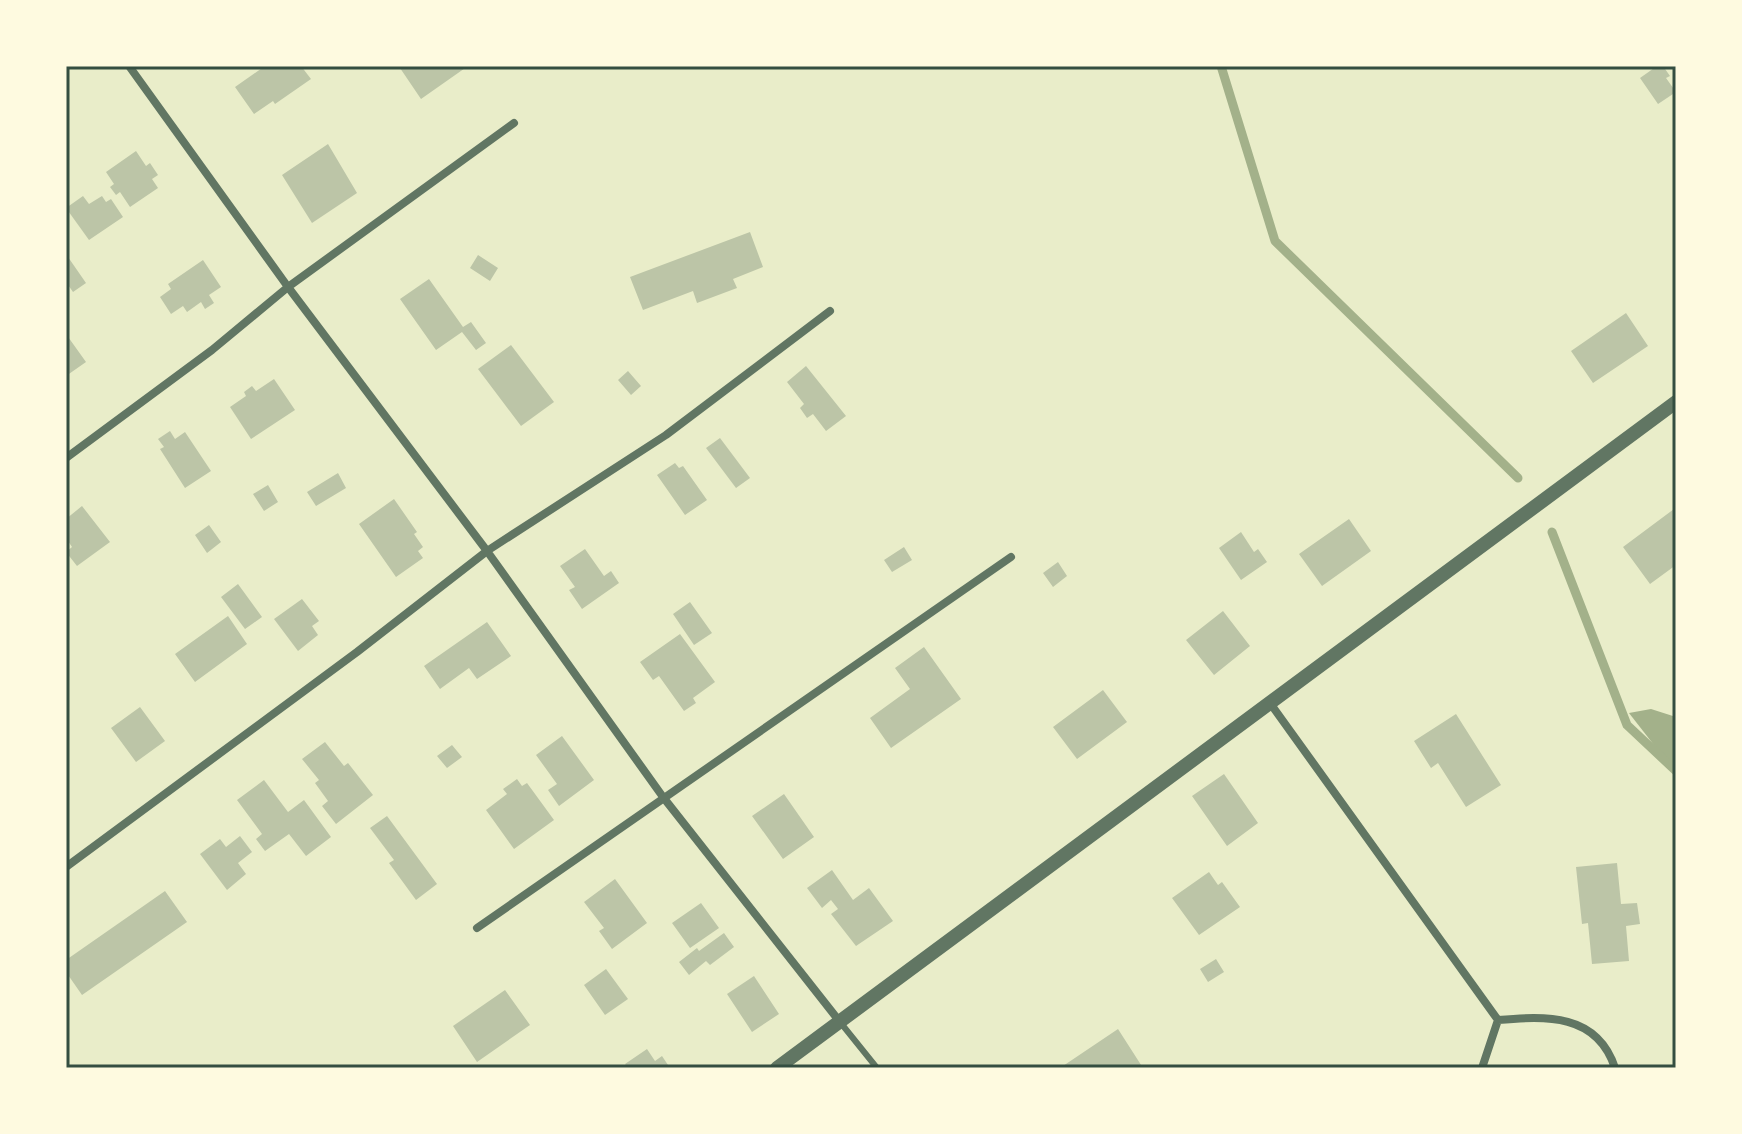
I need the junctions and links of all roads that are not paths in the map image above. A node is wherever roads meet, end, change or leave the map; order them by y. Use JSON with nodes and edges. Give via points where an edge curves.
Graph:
{"nodes":[{"id":1,"x":129,"y":66,"type":"edge"},
{"id":2,"x":514,"y":123,"type":"dead end"},
{"id":3,"x":288,"y":287,"type":"junction"},
{"id":4,"x":830,"y":311,"type":"dead end"},
{"id":5,"x":1676,"y":402,"type":"edge"},
{"id":6,"x":66,"y":458,"type":"edge"},
{"id":7,"x":487,"y":551,"type":"junction"},
{"id":8,"x":1011,"y":557,"type":"dead end"},
{"id":9,"x":1270,"y":703,"type":"junction"},
{"id":10,"x":663,"y":797,"type":"junction"},
{"id":11,"x":66,"y":867,"type":"edge"},
{"id":12,"x":477,"y":928,"type":"dead end"},
{"id":13,"x":1498,"y":1020,"type":"junction"},
{"id":14,"x":840,"y":1022,"type":"junction"},
{"id":15,"x":777,"y":1068,"type":"edge"},
{"id":16,"x":877,"y":1068,"type":"edge"},
{"id":17,"x":1482,"y":1068,"type":"edge"},
{"id":18,"x":1615,"y":1068,"type":"edge"}],
"edges":[{"from":1,"to":3,"type":"street"},
{"from":2,"to":3,"type":"street"},
{"from":3,"to":6,"type":"street"},
{"from":3,"to":7,"type":"street"},
{"from":4,"to":7,"type":"street","via":[[666,435]]},
{"from":5,"to":9,"type":"street"},
{"from":7,"to":10,"type":"street"},
{"from":7,"to":11,"type":"street"},
{"from":8,"to":10,"type":"street"},
{"from":9,"to":13,"type":"street"},
{"from":9,"to":14,"type":"street"},
{"from":10,"to":12,"type":"street"},
{"from":10,"to":14,"type":"street"},
{"from":13,"to":17,"type":"street"},
{"from":13,"to":18,"type":"street","via":[[1531,1017],[1582,1026],[1602,1041]]},
{"from":14,"to":15,"type":"street"},
{"from":14,"to":16,"type":"lane"}]}
